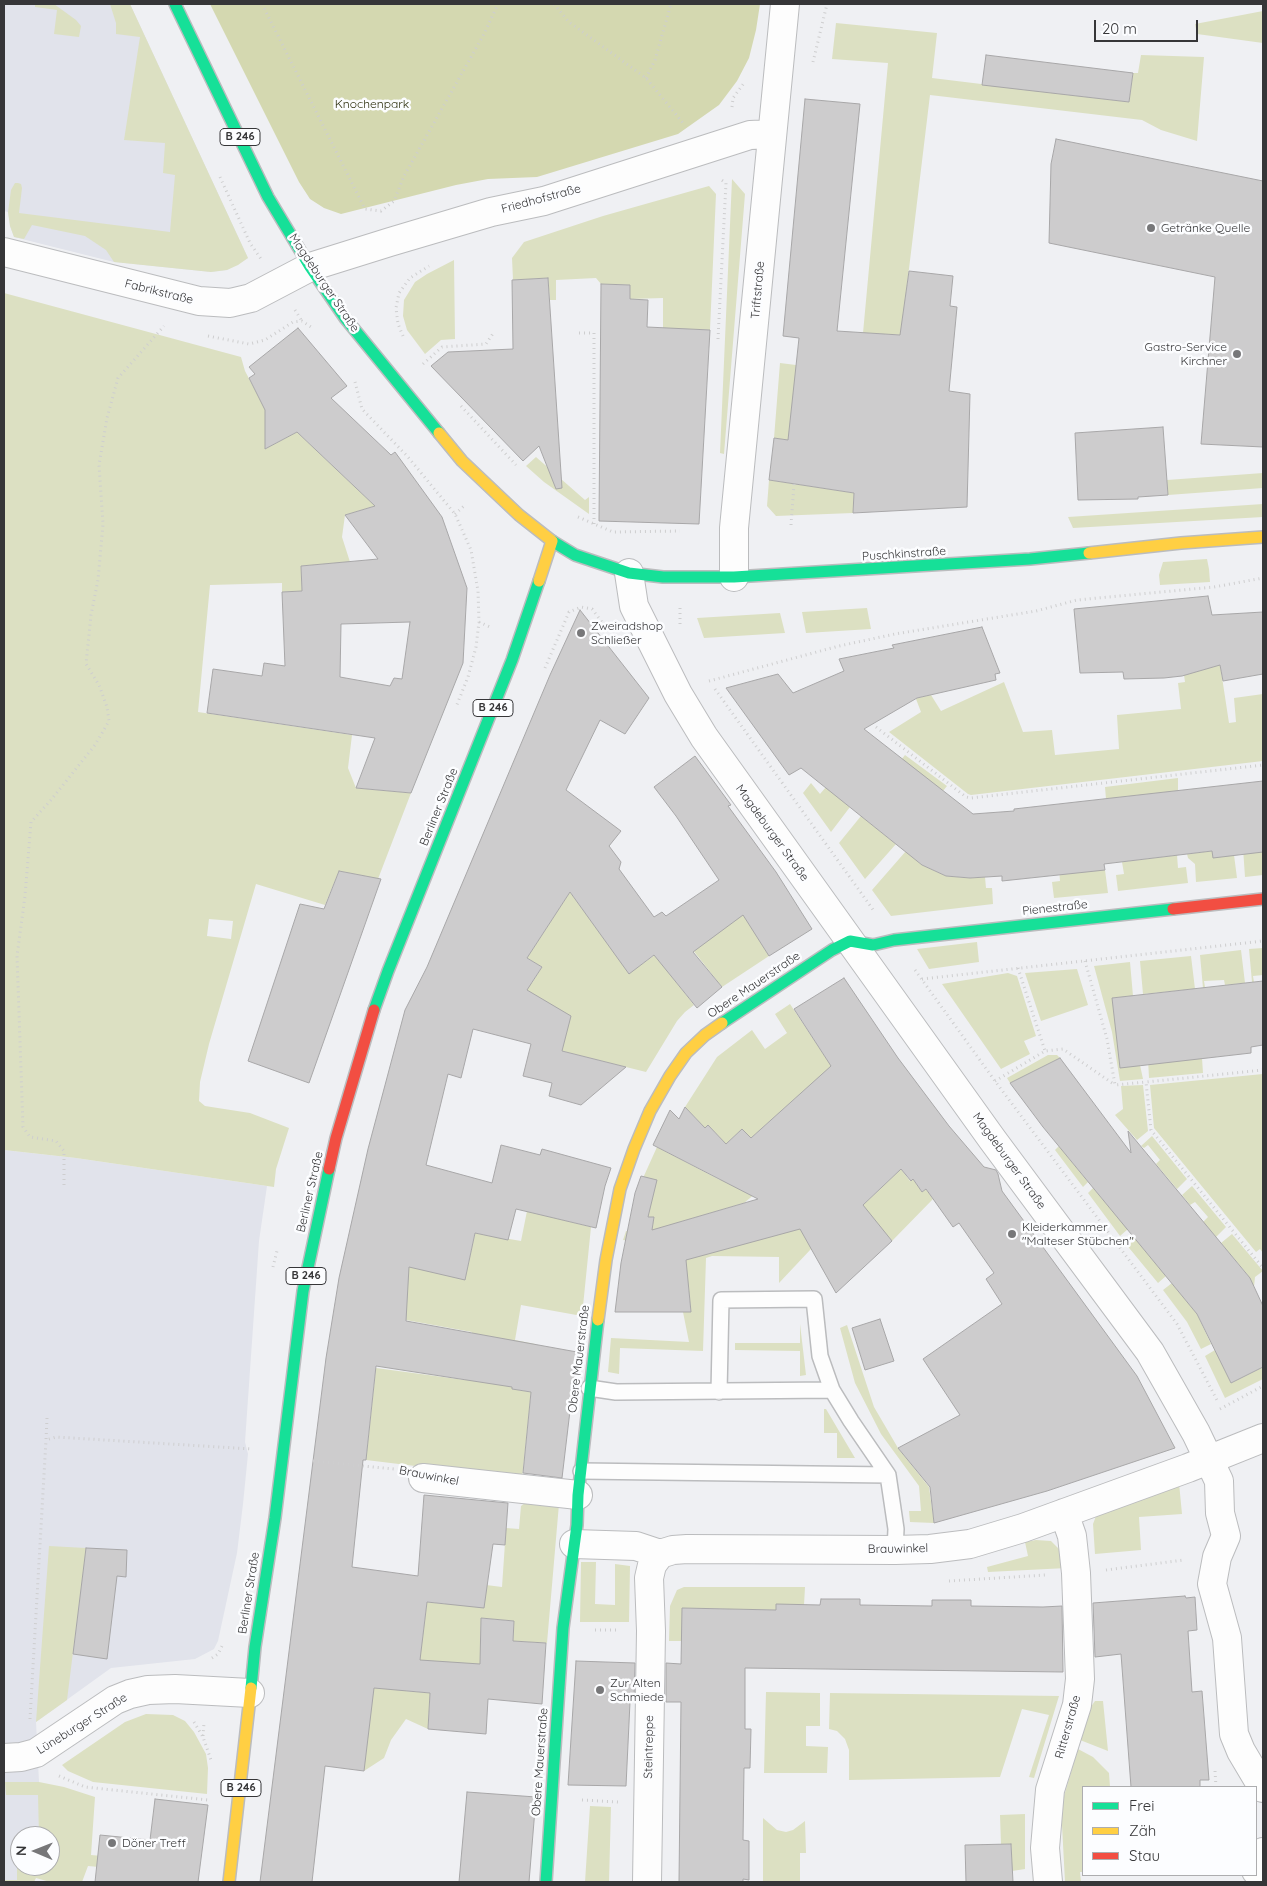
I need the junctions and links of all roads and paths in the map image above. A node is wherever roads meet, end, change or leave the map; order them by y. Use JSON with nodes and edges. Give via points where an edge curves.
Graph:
{"nodes":[{"id":1,"x":175,"y":4,"type":"edge"},
{"id":2,"x":262,"y":4,"type":"edge"},
{"id":3,"x":498,"y":4,"type":"edge"},
{"id":4,"x":554,"y":4,"type":"edge"},
{"id":5,"x":671,"y":4,"type":"edge"},
{"id":6,"x":785,"y":4,"type":"edge"},
{"id":7,"x":827,"y":4,"type":"edge"},
{"id":8,"x":810,"y":69,"type":"dead end"},
{"id":9,"x":646,"y":78,"type":"junction"},
{"id":10,"x":772,"y":134,"type":"junction"},
{"id":11,"x":693,"y":153,"type":"junction"},
{"id":12,"x":715,"y":176,"type":"dead end"},
{"id":13,"x":4,"y":252,"type":"edge"},
{"id":14,"x":431,"y":264,"type":"dead end"},
{"id":15,"x":310,"y":267,"type":"junction"},
{"id":16,"x":155,"y":323,"type":"dead end"},
{"id":17,"x":164,"y":325,"type":"junction"},
{"id":18,"x":173,"y":327,"type":"dead end"},
{"id":19,"x":314,"y":329,"type":"dead end"},
{"id":20,"x":494,"y":332,"type":"dead end"},
{"id":21,"x":579,"y":333,"type":"dead end"},
{"id":22,"x":200,"y":334,"type":"dead end"},
{"id":23,"x":718,"y":339,"type":"dead end"},
{"id":24,"x":405,"y":341,"type":"dead end"},
{"id":25,"x":417,"y":357,"type":"dead end"},
{"id":26,"x":423,"y":364,"type":"junction"},
{"id":27,"x":429,"y":371,"type":"dead end"},
{"id":28,"x":353,"y":375,"type":"dead end"},
{"id":29,"x":461,"y":406,"type":"dead end"},
{"id":30,"x":519,"y":468,"type":"dead end"},
{"id":31,"x":794,"y":484,"type":"dead end"},
{"id":32,"x":570,"y":512,"type":"dead end"},
{"id":33,"x":594,"y":524,"type":"junction"},
{"id":34,"x":791,"y":525,"type":"dead end"},
{"id":35,"x":680,"y":531,"type":"dead end"},
{"id":36,"x":1263,"y":537,"type":"edge"},
{"id":37,"x":552,"y":541,"type":"junction"},
{"id":38,"x":629,"y":573,"type":"junction"},
{"id":39,"x":680,"y":577,"type":"junction"},
{"id":40,"x":734,"y":577,"type":"junction"},
{"id":41,"x":1263,"y":578,"type":"edge"},
{"id":42,"x":680,"y":629,"type":"dead end"},
{"id":43,"x":454,"y":714,"type":"dead end"},
{"id":44,"x":876,"y":727,"type":"dead end"},
{"id":45,"x":1263,"y":765,"type":"edge"},
{"id":46,"x":1263,"y":899,"type":"edge"},
{"id":47,"x":894,"y":940,"type":"junction"},
{"id":48,"x":1263,"y":941,"type":"edge"},
{"id":49,"x":850,"y":942,"type":"junction"},
{"id":50,"x":1085,"y":962,"type":"junction"},
{"id":51,"x":1018,"y":968,"type":"junction"},
{"id":52,"x":922,"y":979,"type":"junction"},
{"id":53,"x":1045,"y":1051,"type":"junction"},
{"id":54,"x":1263,"y":1070,"type":"edge"},
{"id":55,"x":995,"y":1081,"type":"junction"},
{"id":56,"x":1146,"y":1082,"type":"junction"},
{"id":57,"x":1115,"y":1085,"type":"junction"},
{"id":58,"x":64,"y":1186,"type":"dead end"},
{"id":59,"x":277,"y":1250,"type":"dead end"},
{"id":60,"x":1263,"y":1268,"type":"edge"},
{"id":61,"x":273,"y":1269,"type":"dead end"},
{"id":62,"x":589,"y":1388,"type":"junction"},
{"id":63,"x":832,"y":1390,"type":"junction"},
{"id":64,"x":719,"y":1392,"type":"junction"},
{"id":65,"x":47,"y":1418,"type":"dead end"},
{"id":66,"x":46,"y":1440,"type":"junction"},
{"id":67,"x":1252,"y":1443,"type":"edge"},
{"id":68,"x":283,"y":1451,"type":"junction"},
{"id":69,"x":1209,"y":1459,"type":"junction"},
{"id":70,"x":888,"y":1474,"type":"junction"},
{"id":71,"x":423,"y":1478,"type":"joint"},
{"id":72,"x":580,"y":1483,"type":"junction"},
{"id":73,"x":1064,"y":1513,"type":"junction"},
{"id":74,"x":574,"y":1544,"type":"junction"},
{"id":75,"x":896,"y":1550,"type":"junction"},
{"id":76,"x":660,"y":1554,"type":"junction"},
{"id":77,"x":1217,"y":1557,"type":"junction"},
{"id":78,"x":1076,"y":1573,"type":"junction"},
{"id":79,"x":940,"y":1581,"type":"dead end"},
{"id":80,"x":563,"y":1628,"type":"junction"},
{"id":81,"x":651,"y":1631,"type":"junction"},
{"id":82,"x":224,"y":1644,"type":"dead end"},
{"id":83,"x":209,"y":1659,"type":"dead end"},
{"id":84,"x":250,"y":1694,"type":"junction"},
{"id":85,"x":192,"y":1720,"type":"dead end"},
{"id":86,"x":30,"y":1723,"type":"dead end"},
{"id":87,"x":4,"y":1758,"type":"edge"},
{"id":88,"x":212,"y":1767,"type":"dead end"},
{"id":89,"x":55,"y":1773,"type":"dead end"},
{"id":90,"x":1263,"y":1788,"type":"edge"},
{"id":91,"x":212,"y":1800,"type":"dead end"},
{"id":92,"x":1263,"y":1852,"type":"edge"},
{"id":93,"x":1257,"y":1868,"type":"edge"},
{"id":94,"x":228,"y":1882,"type":"edge"},
{"id":95,"x":546,"y":1882,"type":"edge"},
{"id":96,"x":647,"y":1882,"type":"edge"},
{"id":97,"x":1048,"y":1882,"type":"edge"}],
"edges":[{"from":1,"to":15,"type":"main road","name":"Magdeburger Straße","number":"B 246","via":[[268,197]]},
{"from":2,"to":3,"type":"path","via":[[365,209],[381,211],[394,202],[408,168]]},
{"from":4,"to":9,"type":"path","via":[[569,22]]},
{"from":5,"to":9,"type":"path","via":[[655,60]]},
{"from":6,"to":10,"type":"street","name":"Triftstraße"},
{"from":7,"to":8,"type":"path"},
{"from":9,"to":11,"type":"path","via":[[687,129]]},
{"from":10,"to":11,"type":"street","name":"Friedhofstraße","via":[[750,135]]},
{"from":10,"to":40,"type":"street","name":"Triftstraße","via":[[734,528]]},
{"from":11,"to":15,"type":"street","name":"Friedhofstraße","via":[[544,200],[482,215]]},
{"from":12,"to":23,"type":"path","via":[[726,183]]},
{"from":13,"to":15,"type":"street","name":"Fabrikstraße","via":[[215,304],[251,298]]},
{"from":14,"to":24,"type":"path","via":[[410,278],[399,292],[396,308]]},
{"from":15,"to":37,"type":"main road","name":"Magdeburger Straße","number":"B 246","via":[[345,318],[462,461]]},
{"from":16,"to":17,"type":"path"},
{"from":17,"to":18,"type":"path"},
{"from":17,"to":58,"type":"path","via":[[118,378],[99,465],[102,524],[86,664],[99,685],[109,722],[95,745],[31,822],[17,956],[23,1127],[30,1137],[56,1141],[64,1151]]},
{"from":19,"to":22,"type":"path","via":[[302,321],[293,322],[265,340],[249,344]]},
{"from":20,"to":26,"type":"path","via":[[486,344],[442,347]]},
{"from":21,"to":33,"type":"path","via":[[594,333]]},
{"from":25,"to":26,"type":"path"},
{"from":26,"to":27,"type":"path"},
{"from":28,"to":43,"type":"path","via":[[362,409],[408,457],[455,514],[471,550],[478,590],[479,622],[468,677]]},
{"from":29,"to":30,"type":"path"},
{"from":31,"to":34,"type":"path"},
{"from":32,"to":33,"type":"path"},
{"from":33,"to":35,"type":"path","via":[[612,532]]},
{"from":36,"to":40,"type":"main road","name":"Puschkinstraße","via":[[1030,559]]},
{"from":37,"to":38,"type":"main road","name":"Puschkinstraße","via":[[575,555]]},
{"from":37,"to":68,"type":"main road","name":"Berliner Straße","number":"B 246","via":[[512,660],[366,1033],[336,1138],[304,1282]]},
{"from":38,"to":39,"type":"main road","name":"Puschkinstraße"},
{"from":38,"to":49,"type":"street","name":"Magdeburger Straße","via":[[634,606],[704,738]]},
{"from":39,"to":40,"type":"main road","name":"Puschkinstraße"},
{"from":39,"to":42,"type":"path"},
{"from":41,"to":47,"type":"path","via":[[1214,588],[1077,600],[839,646],[709,681]]},
{"from":44,"to":45,"type":"path","via":[[971,798]]},
{"from":46,"to":47,"type":"main road","name":"Pienestraße"},
{"from":47,"to":49,"type":"main road","name":"Pienestraße","via":[[873,945]]},
{"from":47,"to":52,"type":"path"},
{"from":48,"to":50,"type":"path"},
{"from":49,"to":62,"type":"main road","name":"Obere Mauerstraße","via":[[832,950],[740,1009],[705,1035],[686,1053],[670,1076],[650,1111],[620,1189],[606,1260]]},
{"from":49,"to":69,"type":"street","name":"Magdeburger Straße","via":[[1150,1352]]},
{"from":50,"to":51,"type":"path"},
{"from":50,"to":57,"type":"path","via":[[1107,1039]]},
{"from":51,"to":52,"type":"path"},
{"from":51,"to":53,"type":"path"},
{"from":52,"to":55,"type":"path"},
{"from":53,"to":55,"type":"path"},
{"from":53,"to":57,"type":"path","via":[[1063,1049]]},
{"from":54,"to":56,"type":"path"},
{"from":55,"to":67,"type":"path","via":[[1177,1324]]},
{"from":56,"to":57,"type":"path"},
{"from":56,"to":60,"type":"path","via":[[1151,1130]]},
{"from":59,"to":61,"type":"path"},
{"from":62,"to":64,"type":"lane","via":[[616,1392]]},
{"from":62,"to":72,"type":"main road","name":"Obere Mauerstraße"},
{"from":63,"to":64,"type":"lane"},
{"from":63,"to":64,"type":"lane","via":[[820,1356],[814,1299],[721,1300]]},
{"from":63,"to":70,"type":"lane"},
{"from":65,"to":66,"type":"path"},
{"from":66,"to":68,"type":"path","name":"Brauwinkel","via":[[56,1437]]},
{"from":66,"to":86,"type":"path"},
{"from":67,"to":69,"type":"street","name":"Brauwinkel"},
{"from":68,"to":71,"type":"path","name":"Brauwinkel","via":[[306,1460],[406,1470]]},
{"from":68,"to":84,"type":"main road","name":"Berliner Straße","number":"B 246"},
{"from":69,"to":73,"type":"street","name":"Brauwinkel"},
{"from":69,"to":77,"type":"street","name":"Magdeburger Straße","via":[[1219,1481],[1220,1512],[1226,1536]]},
{"from":70,"to":72,"type":"lane"},
{"from":70,"to":75,"type":"lane"},
{"from":71,"to":72,"type":"street","name":"Brauwinkel"},
{"from":72,"to":74,"type":"main road","name":"Obere Mauerstraße"},
{"from":73,"to":75,"type":"street","name":"Brauwinkel","via":[[970,1544]]},
{"from":73,"to":78,"type":"street","name":"Ritterstraße","via":[[1072,1536]]},
{"from":74,"to":76,"type":"street","name":"Brauwinkel","via":[[636,1546]]},
{"from":74,"to":80,"type":"main road","name":"Obere Mauerstraße"},
{"from":75,"to":76,"type":"street","name":"Brauwinkel","via":[[687,1549]]},
{"from":76,"to":81,"type":"street","name":"Steintreppe","via":[[652,1565],[649,1578]]},
{"from":77,"to":78,"type":"path"},
{"from":77,"to":90,"type":"street","name":"Magdeburger Straße","via":[[1212,1584],[1227,1638],[1234,1734]]},
{"from":78,"to":79,"type":"path"},
{"from":78,"to":97,"type":"street","name":"Ritterstraße","via":[[1080,1679],[1077,1705],[1050,1790],[1045,1848]]},
{"from":80,"to":81,"type":"path"},
{"from":80,"to":95,"type":"main road","name":"Obere Mauerstraße"},
{"from":81,"to":96,"type":"street","name":"Steintreppe"},
{"from":82,"to":83,"type":"path","via":[[218,1654]]},
{"from":84,"to":87,"type":"street","name":"Lüneburger Straße","via":[[175,1689],[130,1694],[115,1700],[36,1753]]},
{"from":84,"to":94,"type":"main road","name":"Berliner Straße","number":"B 246"},
{"from":85,"to":88,"type":"path","via":[[206,1743]]},
{"from":89,"to":91,"type":"path","via":[[84,1787]]},
{"from":92,"to":93,"type":"street"}]}
